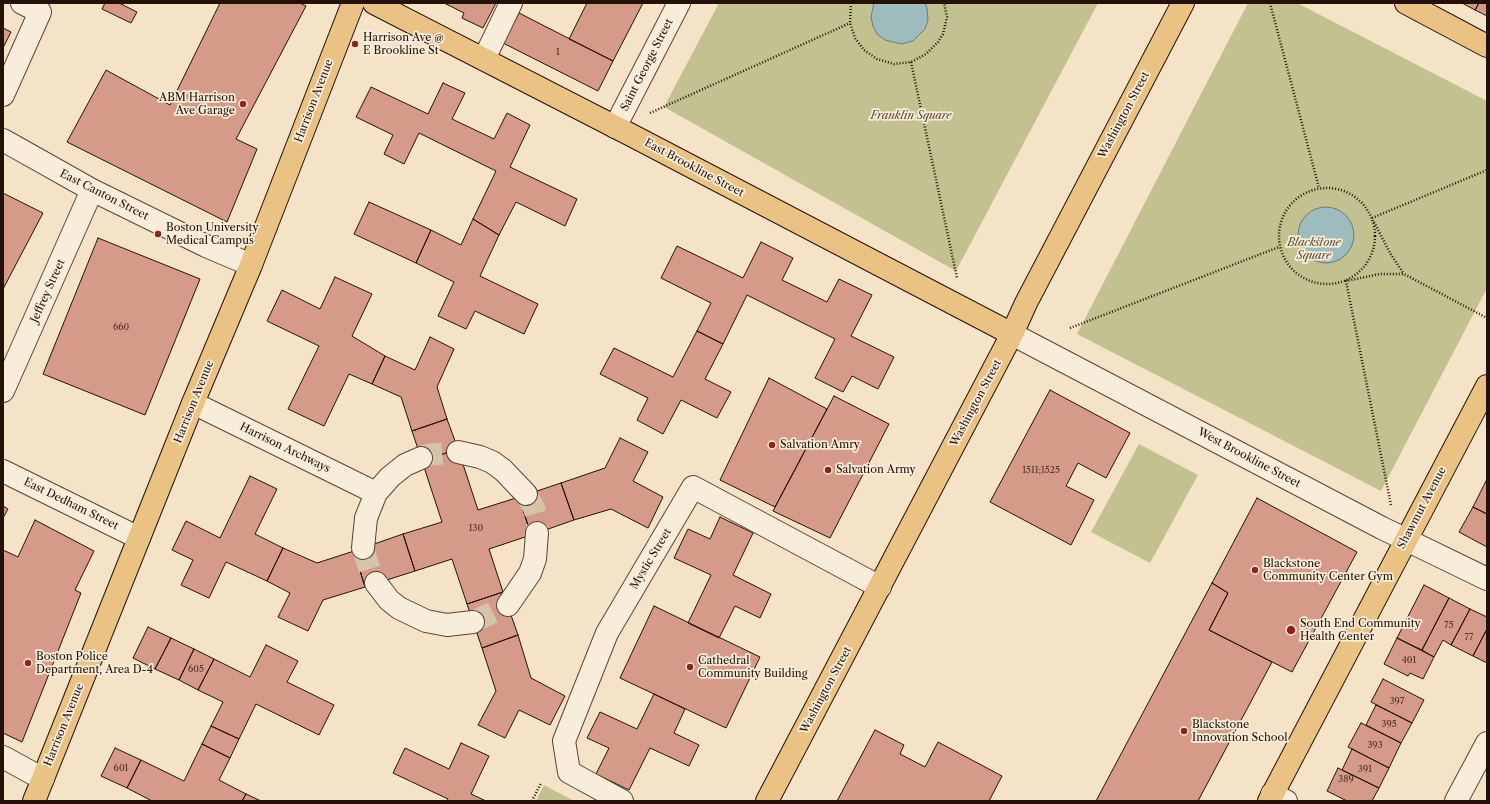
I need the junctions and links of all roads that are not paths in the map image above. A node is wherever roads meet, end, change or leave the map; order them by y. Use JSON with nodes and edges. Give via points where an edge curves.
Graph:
{"nodes":[{"id":1,"x":22,"y":3,"type":"edge"},
{"id":2,"x":353,"y":3,"type":"edge"},
{"id":3,"x":374,"y":3,"type":"edge"},
{"id":4,"x":511,"y":3,"type":"edge"},
{"id":5,"x":679,"y":3,"type":"edge"},
{"id":6,"x":1183,"y":3,"type":"edge"},
{"id":7,"x":1406,"y":3,"type":"edge"},
{"id":8,"x":1487,"y":46,"type":"edge"},
{"id":9,"x":484,"y":59,"type":"junction"},
{"id":10,"x":3,"y":96,"type":"edge"},
{"id":11,"x":615,"y":127,"type":"junction"},
{"id":12,"x":3,"y":140,"type":"edge"},
{"id":13,"x":92,"y":190,"type":"junction"},
{"id":14,"x":251,"y":265,"type":"junction"},
{"id":15,"x":1012,"y":334,"type":"junction"},
{"id":16,"x":1487,"y":386,"type":"edge"},
{"id":17,"x":3,"y":391,"type":"edge"},
{"id":18,"x":193,"y":403,"type":"junction"},
{"id":19,"x":458,"y":452,"type":"tunnel mouth"},
{"id":20,"x":421,"y":458,"type":"tunnel mouth"},
{"id":21,"x":3,"y":471,"type":"edge"},
{"id":22,"x":376,"y":493,"type":"junction"},
{"id":23,"x":526,"y":494,"type":"tunnel mouth"},
{"id":24,"x":537,"y":533,"type":"tunnel mouth"},
{"id":25,"x":139,"y":538,"type":"junction"},
{"id":26,"x":1406,"y":540,"type":"junction"},
{"id":27,"x":363,"y":548,"type":"tunnel mouth"},
{"id":28,"x":1487,"y":579,"type":"edge"},
{"id":29,"x":376,"y":584,"type":"tunnel mouth"},
{"id":30,"x":880,"y":586,"type":"junction"},
{"id":31,"x":508,"y":605,"type":"tunnel mouth"},
{"id":32,"x":473,"y":622,"type":"tunnel mouth"},
{"id":33,"x":1487,"y":743,"type":"edge"},
{"id":34,"x":3,"y":757,"type":"edge"},
{"id":35,"x":43,"y":779,"type":"junction"},
{"id":36,"x":1276,"y":799,"type":"edge"},
{"id":37,"x":34,"y":801,"type":"edge"},
{"id":38,"x":622,"y":801,"type":"edge"},
{"id":39,"x":767,"y":801,"type":"edge"},
{"id":40,"x":1456,"y":801,"type":"edge"}],
"edges":[{"from":1,"to":10,"type":"street","via":[[40,12]]},
{"from":2,"to":14,"type":"main road","name":"Harrison Avenue"},
{"from":3,"to":9,"type":"main road","name":"East Brookline Street"},
{"from":4,"to":9,"type":"street"},
{"from":5,"to":11,"type":"street","name":"Saint George Street"},
{"from":6,"to":15,"type":"main road","name":"Washington Street"},
{"from":7,"to":8,"type":"main road"},
{"from":9,"to":11,"type":"main road","name":"East Brookline Street"},
{"from":11,"to":15,"type":"main road","name":"East Brookline Street"},
{"from":12,"to":13,"type":"street","name":"East Canton Street"},
{"from":13,"to":14,"type":"street","name":"East Canton Street","via":[[206,246]]},
{"from":13,"to":17,"type":"street","name":"Jeffrey Street"},
{"from":14,"to":18,"type":"main road","name":"Harrison Avenue"},
{"from":15,"to":26,"type":"street","name":"West Brookline Street"},
{"from":15,"to":30,"type":"main road","name":"Washington Street"},
{"from":16,"to":26,"type":"main road","name":"Shawmut Avenue"},
{"from":18,"to":22,"type":"street","name":"Harrison Archways"},
{"from":18,"to":25,"type":"main road","name":"Harrison Avenue"},
{"from":19,"to":23,"type":"street","via":[[492,462]]},
{"from":20,"to":22,"type":"street","via":[[405,465]]},
{"from":21,"to":25,"type":"street","name":"East Dedham Street"},
{"from":22,"to":27,"type":"street","via":[[366,518]]},
{"from":24,"to":31,"type":"street","via":[[535,559],[530,573]]},
{"from":25,"to":35,"type":"main road","name":"Harrison Avenue"},
{"from":26,"to":28,"type":"street","name":"West Brookline Street"},
{"from":26,"to":36,"type":"main road","name":"Shawmut Avenue"},
{"from":29,"to":32,"type":"street","via":[[399,608],[420,619],[447,625]]},
{"from":30,"to":38,"type":"street","name":"Mystic Street","via":[[693,487],[607,633],[564,741],[569,772]]},
{"from":30,"to":39,"type":"main road","name":"Washington Street"},
{"from":33,"to":40,"type":"street"},
{"from":34,"to":35,"type":"street"},
{"from":35,"to":37,"type":"main road","name":"Harrison Avenue"}]}
